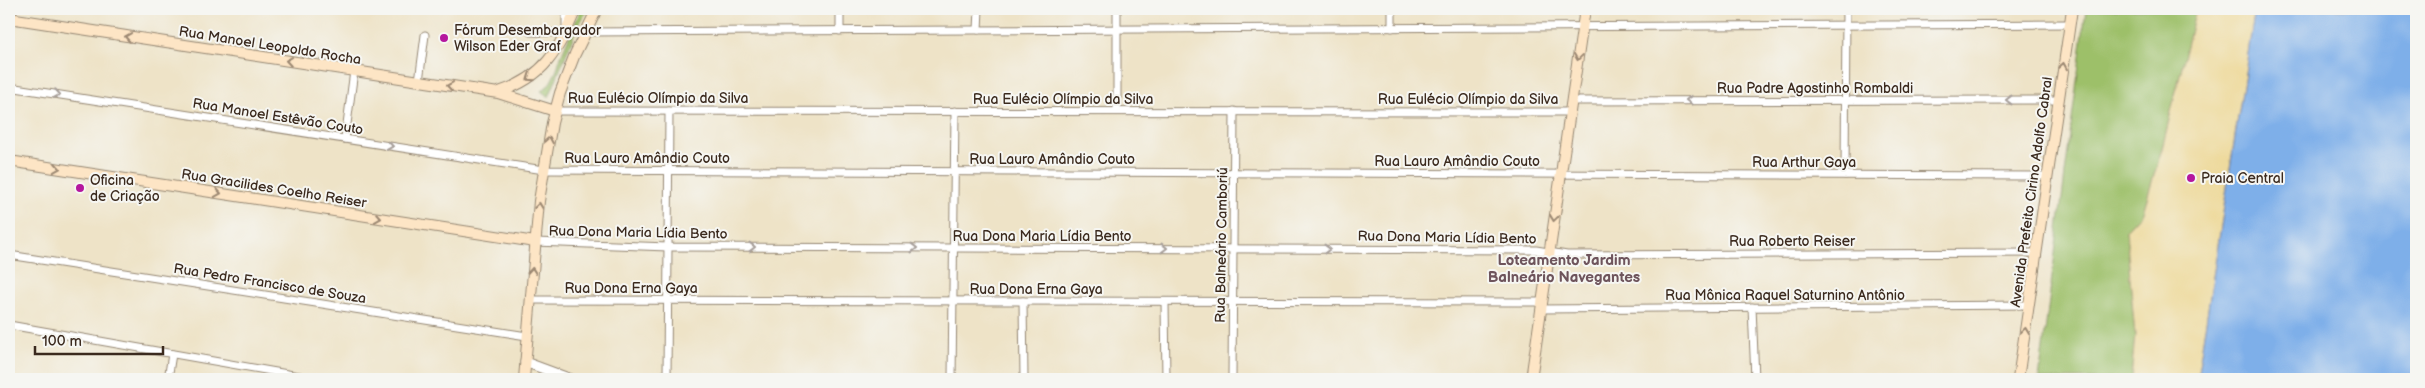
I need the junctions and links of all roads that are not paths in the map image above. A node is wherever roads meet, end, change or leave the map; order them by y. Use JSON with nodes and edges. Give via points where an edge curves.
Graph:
{"nodes":[{"id":1,"x":566,"y":9,"type":"edge"},
{"id":2,"x":576,"y":9,"type":"edge"},
{"id":3,"x":597,"y":9,"type":"edge"},
{"id":4,"x":840,"y":9,"type":"edge"},
{"id":5,"x":979,"y":9,"type":"edge"},
{"id":6,"x":1117,"y":9,"type":"edge"},
{"id":7,"x":1392,"y":9,"type":"edge"},
{"id":8,"x":1585,"y":9,"type":"edge"},
{"id":9,"x":1846,"y":9,"type":"edge"},
{"id":10,"x":2072,"y":9,"type":"edge"},
{"id":11,"x":9,"y":18,"type":"edge"},
{"id":12,"x":2070,"y":24,"type":"junction"},
{"id":13,"x":1846,"y":25,"type":"junction"},
{"id":14,"x":1582,"y":26,"type":"junction"},
{"id":15,"x":1392,"y":28,"type":"junction"},
{"id":16,"x":1117,"y":29,"type":"junction"},
{"id":17,"x":978,"y":30,"type":"junction"},
{"id":18,"x":840,"y":31,"type":"junction"},
{"id":19,"x":530,"y":32,"type":"dead end"},
{"id":20,"x":585,"y":32,"type":"junction"},
{"id":21,"x":566,"y":33,"type":"junction"},
{"id":22,"x":425,"y":35,"type":"dead end"},
{"id":23,"x":354,"y":71,"type":"junction"},
{"id":24,"x":419,"y":81,"type":"junction"},
{"id":25,"x":9,"y":87,"type":"edge"},
{"id":26,"x":498,"y":93,"type":"junction"},
{"id":27,"x":1572,"y":100,"type":"junction"},
{"id":28,"x":1845,"y":100,"type":"junction"},
{"id":29,"x":2058,"y":100,"type":"junction"},
{"id":30,"x":555,"y":110,"type":"junction"},
{"id":31,"x":670,"y":111,"type":"junction"},
{"id":32,"x":955,"y":111,"type":"junction"},
{"id":33,"x":1117,"y":111,"type":"junction"},
{"id":34,"x":1234,"y":111,"type":"junction"},
{"id":35,"x":1570,"y":112,"type":"junction"},
{"id":36,"x":346,"y":139,"type":"junction"},
{"id":37,"x":9,"y":161,"type":"edge"},
{"id":38,"x":544,"y":170,"type":"junction"},
{"id":39,"x":669,"y":170,"type":"junction"},
{"id":40,"x":954,"y":171,"type":"junction"},
{"id":41,"x":1234,"y":172,"type":"junction"},
{"id":42,"x":1561,"y":174,"type":"junction"},
{"id":43,"x":1845,"y":175,"type":"junction"},
{"id":44,"x":2046,"y":176,"type":"junction"},
{"id":45,"x":535,"y":242,"type":"junction"},
{"id":46,"x":668,"y":247,"type":"junction"},
{"id":47,"x":954,"y":248,"type":"junction"},
{"id":48,"x":1233,"y":249,"type":"junction"},
{"id":49,"x":1550,"y":252,"type":"junction"},
{"id":50,"x":2036,"y":253,"type":"junction"},
{"id":51,"x":9,"y":255,"type":"edge"},
{"id":52,"x":530,"y":300,"type":"junction"},
{"id":53,"x":668,"y":300,"type":"junction"},
{"id":54,"x":953,"y":301,"type":"junction"},
{"id":55,"x":1023,"y":301,"type":"junction"},
{"id":56,"x":1165,"y":302,"type":"junction"},
{"id":57,"x":1232,"y":302,"type":"junction"},
{"id":58,"x":1541,"y":306,"type":"junction"},
{"id":59,"x":2028,"y":306,"type":"junction"},
{"id":60,"x":1752,"y":308,"type":"junction"},
{"id":61,"x":9,"y":325,"type":"edge"},
{"id":62,"x":527,"y":336,"type":"junction"},
{"id":63,"x":172,"y":354,"type":"junction"},
{"id":64,"x":525,"y":362,"type":"junction"},
{"id":65,"x":168,"y":379,"type":"edge"},
{"id":66,"x":316,"y":379,"type":"edge"},
{"id":67,"x":524,"y":379,"type":"edge"},
{"id":68,"x":571,"y":379,"type":"edge"},
{"id":69,"x":667,"y":379,"type":"edge"},
{"id":70,"x":952,"y":379,"type":"edge"},
{"id":71,"x":1024,"y":379,"type":"edge"},
{"id":72,"x":1166,"y":379,"type":"edge"},
{"id":73,"x":1232,"y":379,"type":"edge"},
{"id":74,"x":1531,"y":379,"type":"edge"},
{"id":75,"x":1755,"y":379,"type":"edge"},
{"id":76,"x":2018,"y":379,"type":"edge"}],
"edges":[{"from":1,"to":21,"type":"street"},
{"from":2,"to":21,"type":"main road","name":"Rua Manoel Leopoldo Rocha"},
{"from":3,"to":20,"type":"main road"},
{"from":4,"to":18,"type":"street"},
{"from":5,"to":17,"type":"street"},
{"from":6,"to":16,"type":"street"},
{"from":7,"to":15,"type":"street"},
{"from":8,"to":14,"type":"main road"},
{"from":9,"to":13,"type":"street"},
{"from":10,"to":12,"type":"main road","name":"Avenida Prefeito Cirino Adolfo Cabral"},
{"from":23,"to":11,"type":"main road","name":"Rua Manoel Leopoldo Rocha","one_way":true},
{"from":12,"to":13,"type":"street"},
{"from":29,"to":12,"type":"main road","name":"Avenida Prefeito Cirino Adolfo Cabral","one_way":true},
{"from":13,"to":14,"type":"street"},
{"from":13,"to":28,"type":"street"},
{"from":14,"to":15,"type":"street"},
{"from":14,"to":27,"type":"main road","one_way":true},
{"from":15,"to":16,"type":"street"},
{"from":16,"to":17,"type":"street"},
{"from":16,"to":33,"type":"street"},
{"from":17,"to":18,"type":"street"},
{"from":18,"to":20,"type":"street"},
{"from":19,"to":21,"type":"street"},
{"from":20,"to":30,"type":"main road"},
{"from":21,"to":26,"type":"main road","name":"Rua Manoel Leopoldo Rocha","one_way":true,"via":[[555,52],[533,77]]},
{"from":22,"to":24,"type":"street"},
{"from":23,"to":24,"type":"main road","name":"Rua Manoel Leopoldo Rocha"},
{"from":23,"to":36,"type":"street"},
{"from":26,"to":24,"type":"main road","name":"Rua Manoel Leopoldo Rocha","one_way":true},
{"from":25,"to":36,"type":"street","name":"Rua Manoel Estêvão Couto","one_way":true},
{"from":26,"to":30,"type":"main road","name":"Rua Manoel Leopoldo Rocha"},
{"from":28,"to":27,"type":"street","name":"Rua Padre Agostinho Rombaldi","one_way":true},
{"from":27,"to":35,"type":"main road"},
{"from":29,"to":28,"type":"street","name":"Rua Padre Agostinho Rombaldi","one_way":true},
{"from":28,"to":43,"type":"street"},
{"from":29,"to":44,"type":"main road","name":"Avenida Prefeito Cirino Adolfo Cabral"},
{"from":30,"to":31,"type":"street","name":"Rua Eulécio Olímpio da Silva"},
{"from":38,"to":30,"type":"main road","one_way":true},
{"from":31,"to":32,"type":"street","name":"Rua Eulécio Olímpio da Silva"},
{"from":31,"to":39,"type":"street"},
{"from":32,"to":33,"type":"street","name":"Rua Eulécio Olímpio da Silva"},
{"from":32,"to":40,"type":"street"},
{"from":33,"to":34,"type":"street","name":"Rua Eulécio Olímpio da Silva"},
{"from":34,"to":35,"type":"street","name":"Rua Eulécio Olímpio da Silva"},
{"from":34,"to":41,"type":"street","name":"Rua Balneário Camboriú"},
{"from":35,"to":42,"type":"main road"},
{"from":36,"to":38,"type":"street","name":"Rua Manoel Estêvão Couto","one_way":true},
{"from":37,"to":45,"type":"main road","name":"Rua Gracilides Coelho Reiser","one_way":true},
{"from":38,"to":39,"type":"street","name":"Rua Lauro Amândio Couto"},
{"from":45,"to":38,"type":"main road","one_way":true},
{"from":39,"to":40,"type":"street","name":"Rua Lauro Amândio Couto"},
{"from":39,"to":46,"type":"street"},
{"from":40,"to":41,"type":"street","name":"Rua Lauro Amândio Couto"},
{"from":40,"to":47,"type":"street"},
{"from":41,"to":42,"type":"street","name":"Rua Lauro Amândio Couto"},
{"from":41,"to":48,"type":"street","name":"Rua Balneário Camboriú"},
{"from":42,"to":43,"type":"street","name":"Rua Arthur Gaya"},
{"from":42,"to":49,"type":"main road","one_way":true},
{"from":43,"to":44,"type":"street","name":"Rua Arthur Gaya"},
{"from":44,"to":50,"type":"main road","name":"Avenida Prefeito Cirino Adolfo Cabral"},
{"from":45,"to":46,"type":"street","name":"Rua Dona Maria Lídia Bento"},
{"from":52,"to":45,"type":"main road","one_way":true},
{"from":46,"to":47,"type":"street","name":"Rua Dona Maria Lídia Bento","one_way":true},
{"from":46,"to":53,"type":"street"},
{"from":47,"to":48,"type":"street","name":"Rua Dona Maria Lídia Bento","one_way":true},
{"from":47,"to":54,"type":"street"},
{"from":48,"to":49,"type":"street","name":"Rua Dona Maria Lídia Bento","one_way":true},
{"from":48,"to":57,"type":"street","name":"Rua Balneário Camboriú"},
{"from":49,"to":50,"type":"street","name":"Rua Roberto Reiser","via":[[1567,255]]},
{"from":49,"to":58,"type":"main road"},
{"from":50,"to":59,"type":"main road","name":"Avenida Prefeito Cirino Adolfo Cabral"},
{"from":51,"to":62,"type":"street","name":"Rua Pedro Francisco de Souza"},
{"from":52,"to":53,"type":"street","name":"Rua Dona Erna Gaya"},
{"from":52,"to":62,"type":"main road"},
{"from":53,"to":54,"type":"street","name":"Rua Dona Erna Gaya"},
{"from":53,"to":69,"type":"street"},
{"from":54,"to":55,"type":"street","name":"Rua Dona Erna Gaya"},
{"from":54,"to":70,"type":"street"},
{"from":55,"to":56,"type":"street","name":"Rua Dona Erna Gaya"},
{"from":55,"to":71,"type":"street"},
{"from":56,"to":57,"type":"street","name":"Rua Dona Erna Gaya"},
{"from":56,"to":72,"type":"street"},
{"from":57,"to":58,"type":"street","name":"Rua Dona Erna Gaya"},
{"from":57,"to":73,"type":"street","name":"Rua Balneário Camboriú"},
{"from":58,"to":60,"type":"street","name":"Rua Mônica Raquel Saturnino Antônio"},
{"from":58,"to":74,"type":"main road"},
{"from":59,"to":60,"type":"street","name":"Rua Mônica Raquel Saturnino Antônio"},
{"from":76,"to":59,"type":"main road","name":"Avenida Prefeito Cirino Adolfo Cabral","one_way":true},
{"from":60,"to":75,"type":"street"},
{"from":61,"to":63,"type":"street"},
{"from":62,"to":64,"type":"main road"},
{"from":63,"to":65,"type":"street"},
{"from":63,"to":66,"type":"street"},
{"from":64,"to":67,"type":"main road"},
{"from":64,"to":68,"type":"street"}]}
